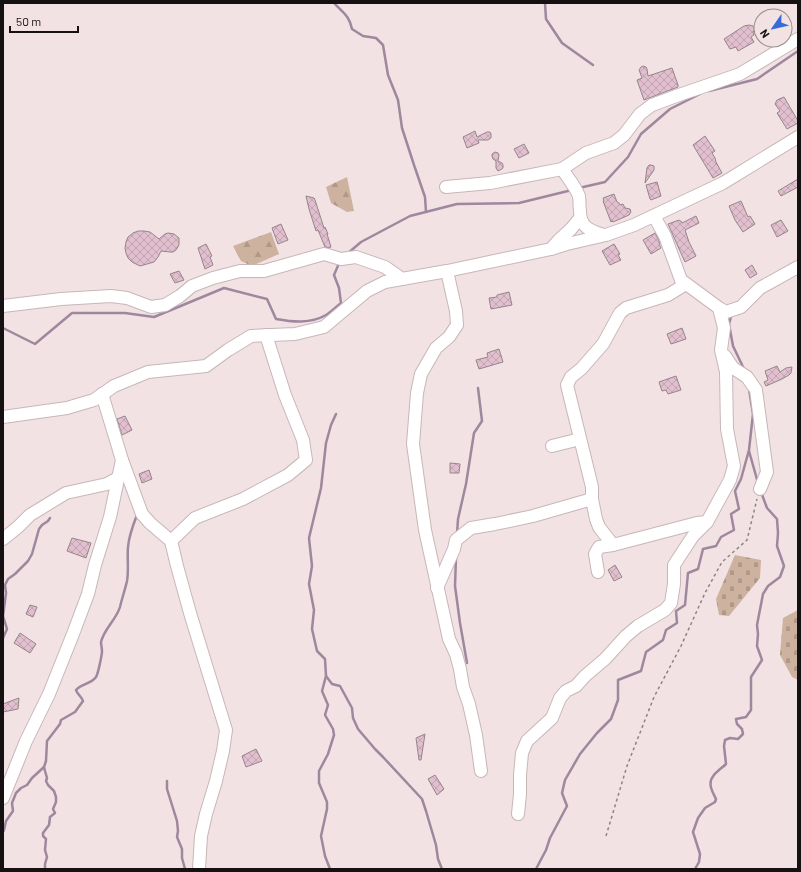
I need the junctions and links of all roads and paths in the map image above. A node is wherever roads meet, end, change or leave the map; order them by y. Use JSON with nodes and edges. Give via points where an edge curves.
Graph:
{"nodes":[{"id":1,"x":798,"y":39,"type":"edge"},
{"id":2,"x":798,"y":137,"type":"edge"},
{"id":3,"x":562,"y":169,"type":"junction"},
{"id":4,"x":446,"y":188,"type":"dead end"},
{"id":5,"x":654,"y":216,"type":"junction"},
{"id":6,"x":580,"y":218,"type":"junction"},
{"id":7,"x":604,"y":235,"type":"junction"},
{"id":8,"x":551,"y":249,"type":"junction"},
{"id":9,"x":798,"y":268,"type":"edge"},
{"id":10,"x":447,"y":271,"type":"junction"},
{"id":11,"x":402,"y":279,"type":"junction"},
{"id":12,"x":686,"y":284,"type":"junction"},
{"id":13,"x":3,"y":306,"type":"edge"},
{"id":14,"x":719,"y":308,"type":"junction"},
{"id":15,"x":266,"y":335,"type":"junction"},
{"id":16,"x":721,"y":350,"type":"junction"},
{"id":17,"x":102,"y":394,"type":"junction"},
{"id":18,"x":3,"y":417,"type":"edge"},
{"id":19,"x":580,"y":439,"type":"junction"},
{"id":20,"x":552,"y":446,"type":"dead end"},
{"id":21,"x":122,"y":460,"type":"junction"},
{"id":22,"x":118,"y":478,"type":"junction"},
{"id":23,"x":760,"y":489,"type":"joint"},
{"id":24,"x":592,"y":499,"type":"junction"},
{"id":25,"x":707,"y":522,"type":"junction"},
{"id":26,"x":3,"y":539,"type":"edge"},
{"id":27,"x":171,"y":541,"type":"junction"},
{"id":28,"x":613,"y":545,"type":"junction"},
{"id":29,"x":598,"y":572,"type":"dead end"},
{"id":30,"x":438,"y":588,"type":"junction"},
{"id":31,"x":481,"y":772,"type":"dead end"},
{"id":32,"x":3,"y":798,"type":"edge"},
{"id":33,"x":518,"y":814,"type":"dead end"},
{"id":34,"x":606,"y":836,"type":"dead end"},
{"id":35,"x":199,"y":869,"type":"edge"}],
"edges":[{"from":1,"to":3,"type":"street","via":[[740,74],[652,105],[640,114],[624,136],[614,143],[586,153]]},
{"from":2,"to":5,"type":"street","via":[[723,184]]},
{"from":3,"to":4,"type":"street","via":[[490,183]]},
{"from":3,"to":6,"type":"street","via":[[579,198]]},
{"from":5,"to":7,"type":"street"},
{"from":5,"to":12,"type":"street","via":[[665,236],[681,280]]},
{"from":6,"to":7,"type":"street","via":[[589,230]]},
{"from":6,"to":8,"type":"street"},
{"from":7,"to":8,"type":"street"},
{"from":8,"to":10,"type":"street"},
{"from":9,"to":14,"type":"street","via":[[760,288],[741,307],[726,312]]},
{"from":10,"to":11,"type":"street"},
{"from":10,"to":30,"type":"street","via":[[457,325],[449,337],[436,348],[421,374],[413,444],[425,530]]},
{"from":11,"to":13,"type":"street","via":[[385,267],[356,257],[341,259],[324,254],[264,271],[240,271],[212,278],[192,286],[165,305],[151,307],[127,298],[111,296]]},
{"from":11,"to":15,"type":"street","via":[[385,282],[367,290],[324,327],[295,334]]},
{"from":12,"to":14,"type":"street"},
{"from":12,"to":19,"type":"street","via":[[668,295],[626,308],[620,313],[603,344],[581,369],[570,377],[567,385]]},
{"from":14,"to":16,"type":"street","via":[[724,328]]},
{"from":15,"to":17,"type":"street","via":[[251,336],[206,366],[148,372],[114,386]]},
{"from":15,"to":27,"type":"street","via":[[285,395],[303,440],[306,460],[288,475],[243,499],[195,518]]},
{"from":16,"to":23,"type":"street","via":[[733,368],[747,377],[756,390],[767,472]]},
{"from":16,"to":25,"type":"street","via":[[726,372],[727,429],[734,466],[730,480]]},
{"from":17,"to":18,"type":"street","via":[[94,400],[67,408]]},
{"from":17,"to":21,"type":"street"},
{"from":19,"to":20,"type":"street"},
{"from":19,"to":24,"type":"street","via":[[592,487]]},
{"from":21,"to":22,"type":"street"},
{"from":21,"to":27,"type":"street","via":[[142,514]]},
{"from":22,"to":26,"type":"street","via":[[107,484],[66,493],[30,515]]},
{"from":22,"to":32,"type":"street","via":[[110,517],[85,601],[49,694],[26,740]]},
{"from":23,"to":34,"type":"path","via":[[747,540],[722,562],[654,697],[626,766]]},
{"from":24,"to":28,"type":"street","via":[[599,527]]},
{"from":24,"to":30,"type":"street","via":[[533,516],[471,528],[456,540]]},
{"from":25,"to":28,"type":"street"},
{"from":25,"to":33,"type":"street","via":[[693,536],[674,565],[671,603],[665,610],[626,636],[606,659],[576,686],[566,691],[560,698],[552,718],[527,741],[522,753]]},
{"from":27,"to":35,"type":"street","via":[[226,730],[201,836]]},
{"from":28,"to":29,"type":"street","via":[[599,547],[595,554]]},
{"from":30,"to":31,"type":"street","via":[[449,639],[456,654],[469,704]]}]}
